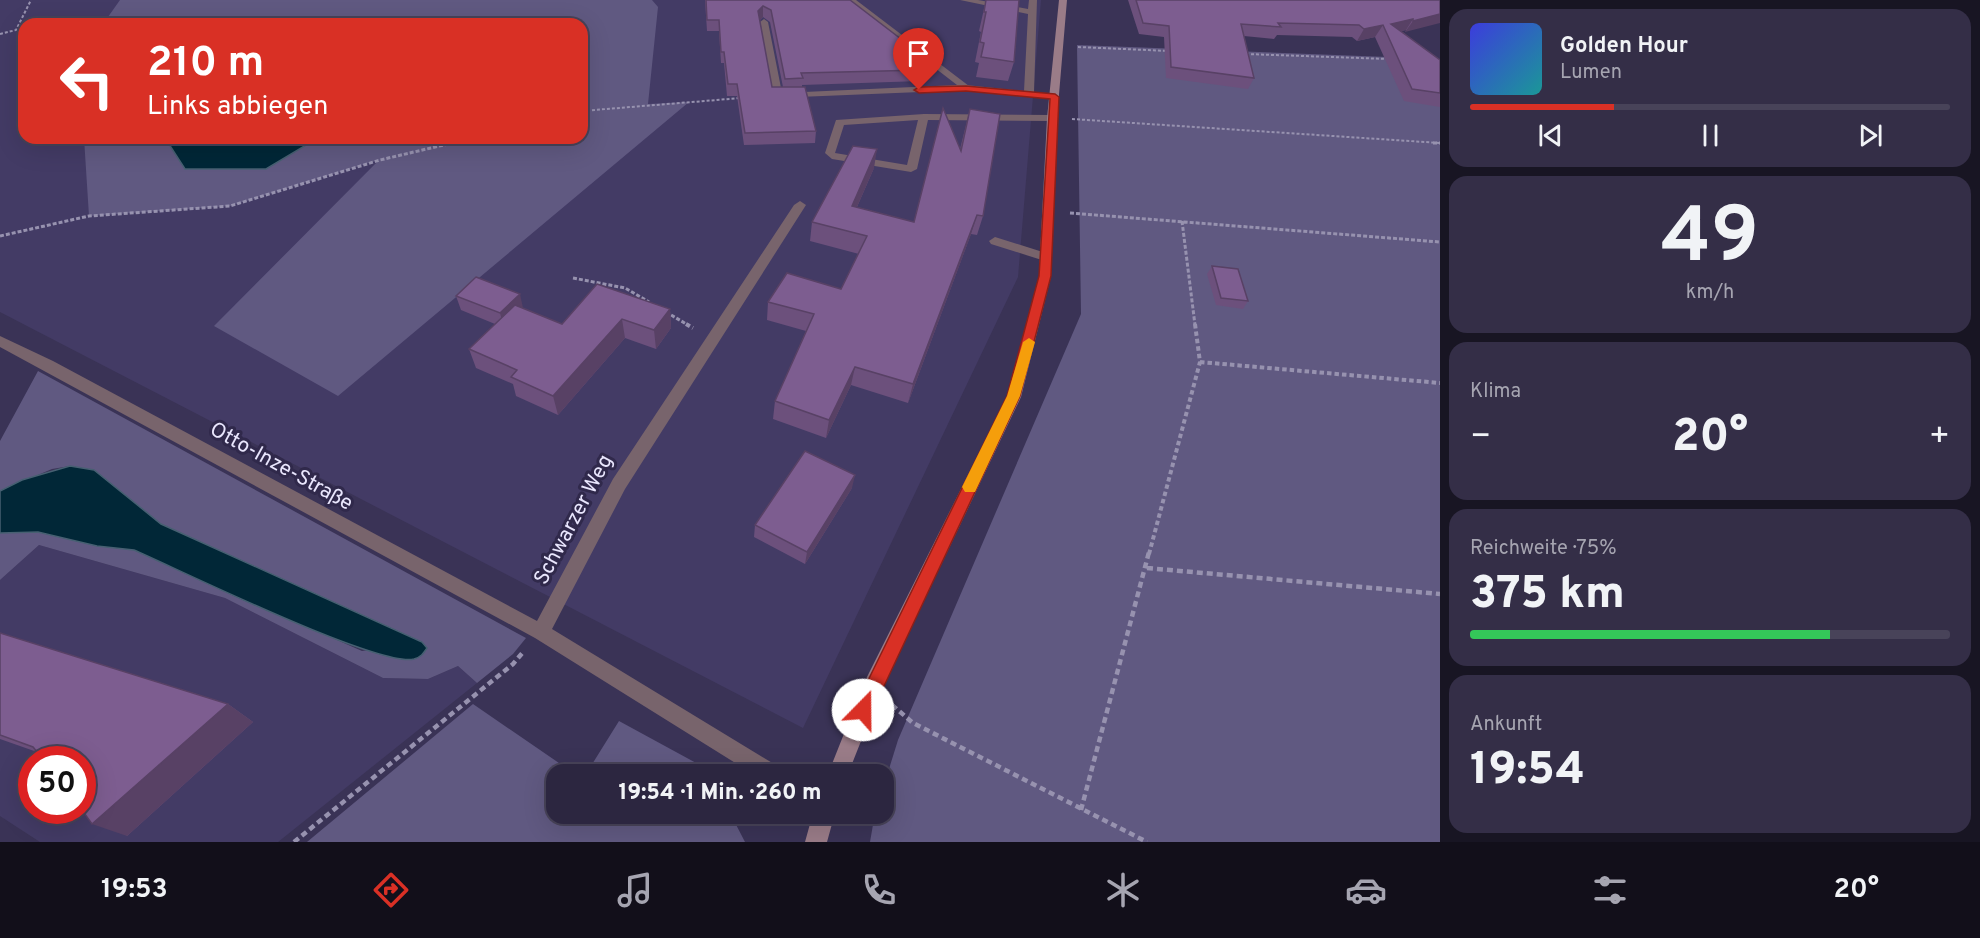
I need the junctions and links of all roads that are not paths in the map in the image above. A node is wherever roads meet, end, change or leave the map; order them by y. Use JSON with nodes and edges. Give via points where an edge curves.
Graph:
{"nodes":[{"id":1,"x":851,"y":0,"type":"edge"},
{"id":2,"x":964,"y":0,"type":"edge"},
{"id":3,"x":1034,"y":0,"type":"edge"},
{"id":4,"x":1063,"y":0,"type":"edge"},
{"id":5,"x":1034,"y":13,"type":"junction"},
{"id":6,"x":764,"y":22,"type":"edge"},
{"id":7,"x":966,"y":88,"type":"junction"},
{"id":8,"x":1029,"y":94,"type":"junction"},
{"id":9,"x":1055,"y":97,"type":"junction"},
{"id":10,"x":924,"y":117,"type":"junction"},
{"id":11,"x":1052,"y":118,"type":"junction"},
{"id":12,"x":800,"y":205,"type":"dead end"},
{"id":13,"x":995,"y":241,"type":"dead end"},
{"id":14,"x":1046,"y":257,"type":"junction"},
{"id":15,"x":0,"y":341,"type":"edge"},
{"id":16,"x":541,"y":632,"type":"junction"},
{"id":17,"x":755,"y":764,"type":"edge"},
{"id":18,"x":842,"y":764,"type":"edge"},
{"id":19,"x":821,"y":824,"type":"edge"},
{"id":20,"x":816,"y":842,"type":"edge"}],
"edges":[{"from":1,"to":7,"type":"street"},
{"from":2,"to":5,"type":"street"},
{"from":3,"to":5,"type":"street"},
{"from":4,"to":9,"type":"main road"},
{"from":5,"to":8,"type":"street"},
{"from":6,"to":7,"type":"street","via":[[778,96]]},
{"from":7,"to":8,"type":"street"},
{"from":8,"to":9,"type":"street"},
{"from":9,"to":11,"type":"main road"},
{"from":10,"to":10,"type":"street","via":[[911,169],[830,153],[840,123]]},
{"from":10,"to":11,"type":"street","via":[[1011,124]]},
{"from":11,"to":14,"type":"main road"},
{"from":12,"to":16,"type":"street","name":"Schwarzer Weg","via":[[619,484]]},
{"from":13,"to":14,"type":"street"},
{"from":14,"to":18,"type":"main road","via":[[1045,276],[1014,396],[872,688]]},
{"from":15,"to":16,"type":"street","name":"Otto-Inze-Straße"},
{"from":16,"to":17,"type":"street"},
{"from":19,"to":20,"type":"main road"}]}
